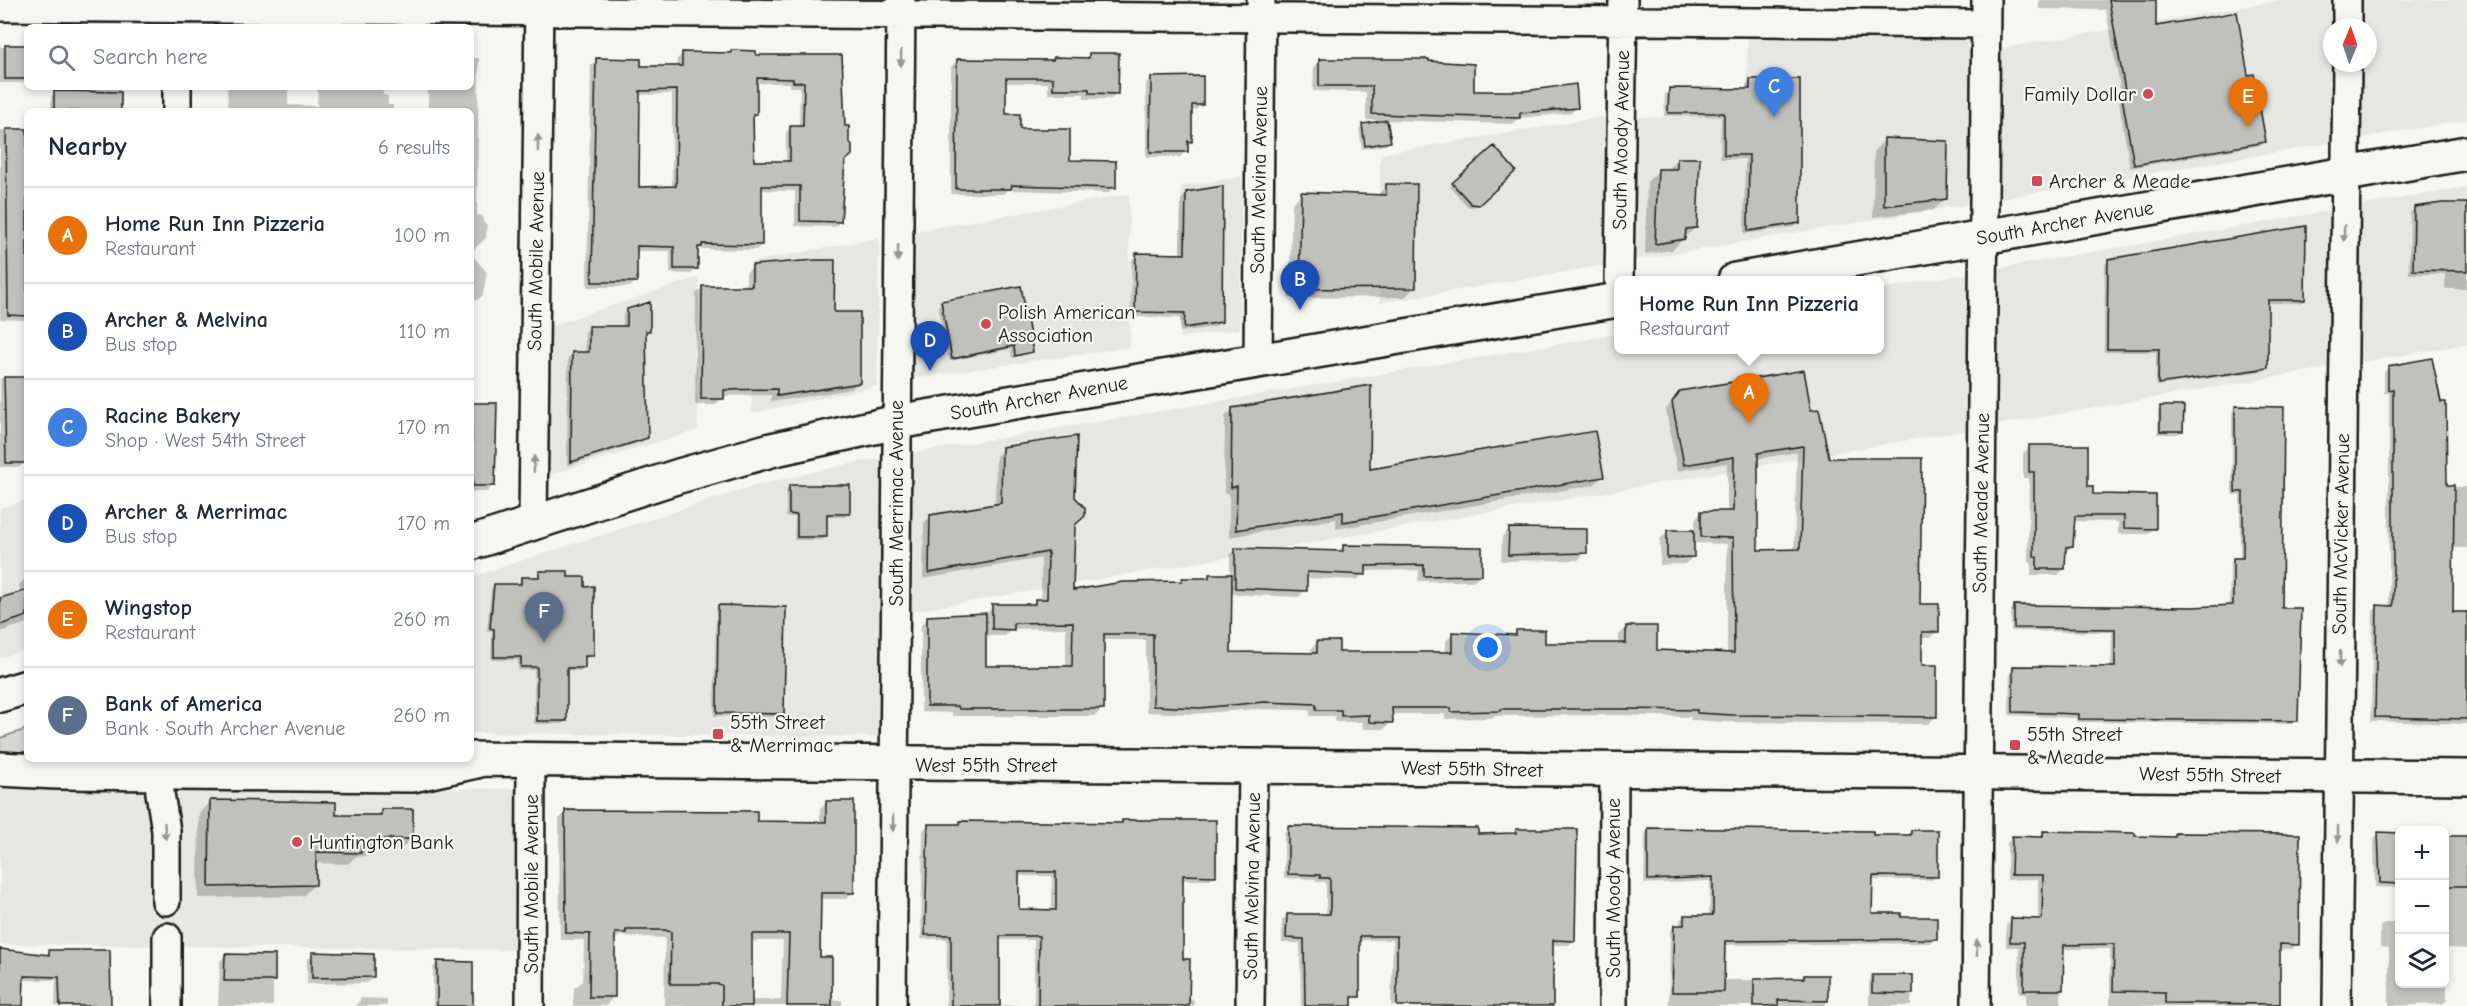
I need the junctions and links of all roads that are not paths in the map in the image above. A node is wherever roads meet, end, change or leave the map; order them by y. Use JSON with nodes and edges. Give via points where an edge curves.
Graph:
{"nodes":[{"id":1,"x":2347,"y":0,"type":"edge"},
{"id":2,"x":539,"y":6,"type":"edge"},
{"id":3,"x":0,"y":7,"type":"edge"},
{"id":4,"x":901,"y":8,"type":"edge"},
{"id":5,"x":1261,"y":9,"type":"edge"},
{"id":6,"x":1623,"y":11,"type":"edge"},
{"id":7,"x":178,"y":12,"type":"edge"},
{"id":8,"x":1985,"y":12,"type":"edge"},
{"id":9,"x":2347,"y":18,"type":"edge"},
{"id":10,"x":2347,"y":72,"type":"edge"},
{"id":11,"x":177,"y":90,"type":"edge"},
{"id":12,"x":177,"y":108,"type":"edge"},
{"id":13,"x":2467,"y":153,"type":"edge"},
{"id":14,"x":2345,"y":174,"type":"junction"},
{"id":15,"x":1984,"y":237,"type":"junction"},
{"id":16,"x":1619,"y":276,"type":"edge"},
{"id":17,"x":1758,"y":276,"type":"edge"},
{"id":18,"x":1614,"y":301,"type":"edge"},
{"id":19,"x":1258,"y":361,"type":"junction"},
{"id":20,"x":897,"y":422,"type":"junction"},
{"id":21,"x":533,"y":522,"type":"junction"},
{"id":22,"x":474,"y":542,"type":"edge"},
{"id":23,"x":24,"y":688,"type":"edge"},
{"id":24,"x":0,"y":695,"type":"edge"},
{"id":25,"x":474,"y":760,"type":"edge"},
{"id":26,"x":531,"y":761,"type":"junction"},
{"id":27,"x":463,"y":762,"type":"edge"},
{"id":28,"x":894,"y":764,"type":"junction"},
{"id":29,"x":1253,"y":767,"type":"junction"},
{"id":30,"x":0,"y":769,"type":"edge"},
{"id":31,"x":1614,"y":770,"type":"junction"},
{"id":32,"x":159,"y":773,"type":"junction"},
{"id":33,"x":1978,"y":773,"type":"junction"},
{"id":34,"x":2339,"y":776,"type":"junction"},
{"id":35,"x":2467,"y":777,"type":"edge"},
{"id":36,"x":166,"y":901,"type":"dead end"},
{"id":37,"x":167,"y":937,"type":"dead end"},
{"id":38,"x":167,"y":1006,"type":"edge"},
{"id":39,"x":530,"y":1006,"type":"edge"},
{"id":40,"x":892,"y":1006,"type":"edge"},
{"id":41,"x":1251,"y":1006,"type":"edge"},
{"id":42,"x":1613,"y":1006,"type":"edge"},
{"id":43,"x":1976,"y":1006,"type":"edge"},
{"id":44,"x":2337,"y":1006,"type":"edge"}],
"edges":[{"from":1,"to":9,"type":"street"},
{"from":2,"to":4,"type":"street"},
{"from":2,"to":7,"type":"street"},
{"from":21,"to":2,"type":"street","name":"South Mobile Avenue","one_way":true},
{"from":3,"to":7,"type":"street"},
{"from":4,"to":5,"type":"street"},
{"from":4,"to":20,"type":"street","name":"South Merrimac Avenue","one_way":true},
{"from":5,"to":6,"type":"street"},
{"from":5,"to":19,"type":"street","name":"South Melvina Avenue"},
{"from":6,"to":8,"type":"street"},
{"from":6,"to":16,"type":"street","name":"South Moody Avenue"},
{"from":8,"to":15,"type":"street","name":"South Meade Avenue"},
{"from":10,"to":14,"type":"street","name":"South McVicker Avenue"},
{"from":11,"to":12,"type":"street"},
{"from":13,"to":14,"type":"main road","name":"South Archer Avenue"},
{"from":14,"to":15,"type":"main road","name":"South Archer Avenue"},
{"from":14,"to":34,"type":"street","name":"South McVicker Avenue","one_way":true},
{"from":15,"to":17,"type":"main road","name":"South Archer Avenue"},
{"from":15,"to":33,"type":"street","name":"South Meade Avenue"},
{"from":18,"to":19,"type":"main road","name":"South Archer Avenue"},
{"from":19,"to":20,"type":"main road","name":"South Archer Avenue"},
{"from":20,"to":21,"type":"main road","name":"South Archer Avenue","via":[[771,450]]},
{"from":20,"to":28,"type":"street","name":"South Merrimac Avenue"},
{"from":21,"to":22,"type":"main road","name":"South Archer Avenue"},
{"from":23,"to":24,"type":"main road"},
{"from":25,"to":26,"type":"main road","name":"West 55th Street"},
{"from":26,"to":28,"type":"main road","name":"West 55th Street"},
{"from":26,"to":39,"type":"street","name":"South Mobile Avenue"},
{"from":27,"to":32,"type":"main road","name":"West 55th Street","via":[[414,775]]},
{"from":28,"to":29,"type":"main road","name":"West 55th Street"},
{"from":28,"to":40,"type":"street","name":"South Merrimac Avenue","one_way":true},
{"from":29,"to":31,"type":"main road","name":"West 55th Street"},
{"from":29,"to":41,"type":"street","name":"South Melvina Avenue"},
{"from":30,"to":32,"type":"main road","name":"West 55th Street"},
{"from":31,"to":33,"type":"main road","name":"West 55th Street"},
{"from":31,"to":42,"type":"street","name":"South Moody Avenue"},
{"from":32,"to":36,"type":"street","one_way":true,"via":[[166,831]]},
{"from":33,"to":34,"type":"main road","name":"West 55th Street"},
{"from":43,"to":33,"type":"street","name":"South Meade Avenue","one_way":true},
{"from":34,"to":35,"type":"main road","name":"West 55th Street"},
{"from":34,"to":44,"type":"street","name":"South McVicker Avenue","one_way":true},
{"from":37,"to":38,"type":"street"}]}
